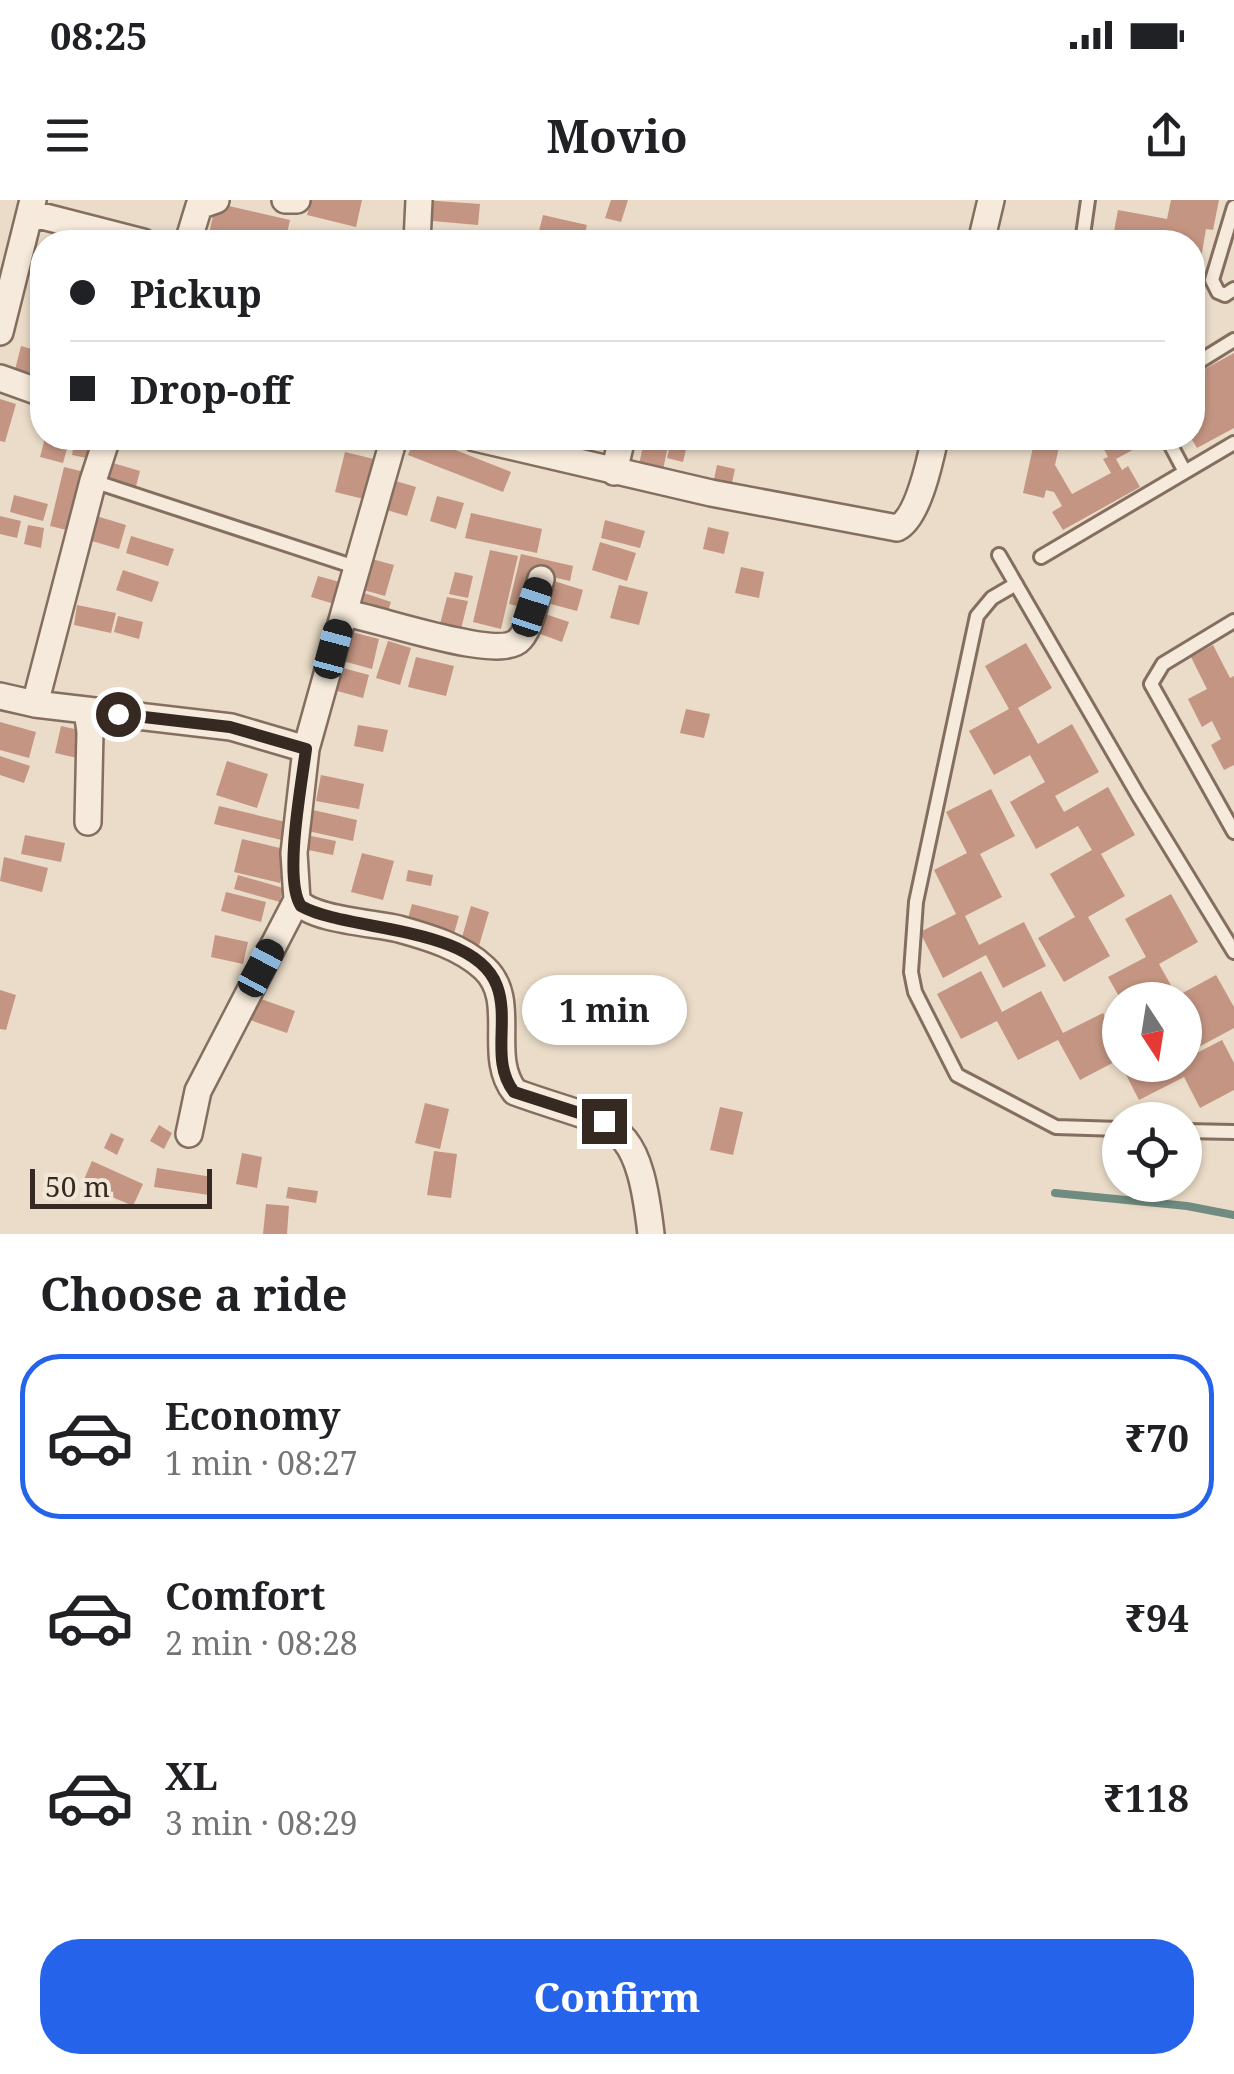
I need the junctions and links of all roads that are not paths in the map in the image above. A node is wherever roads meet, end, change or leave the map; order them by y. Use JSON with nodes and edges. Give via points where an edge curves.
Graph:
{"nodes":[{"id":1,"x":216,"y":200,"type":"edge"},
{"id":2,"x":284,"y":200,"type":"edge"},
{"id":3,"x":297,"y":200,"type":"edge"},
{"id":4,"x":419,"y":200,"type":"edge"},
{"id":5,"x":991,"y":200,"type":"edge"},
{"id":6,"x":1088,"y":200,"type":"edge"},
{"id":7,"x":32,"y":206,"type":"edge"},
{"id":8,"x":1234,"y":206,"type":"edge"},
{"id":9,"x":107,"y":230,"type":"edge"},
{"id":10,"x":192,"y":230,"type":"edge"},
{"id":11,"x":418,"y":230,"type":"edge"},
{"id":12,"x":983,"y":230,"type":"edge"},
{"id":13,"x":1084,"y":230,"type":"edge"},
{"id":14,"x":1234,"y":290,"type":"edge"},
{"id":15,"x":0,"y":332,"type":"edge"},
{"id":16,"x":1234,"y":340,"type":"edge"},
{"id":17,"x":1205,"y":358,"type":"edge"},
{"id":18,"x":0,"y":378,"type":"edge"},
{"id":19,"x":30,"y":389,"type":"edge"},
{"id":20,"x":1234,"y":443,"type":"edge"},
{"id":21,"x":104,"y":450,"type":"edge"},
{"id":22,"x":390,"y":450,"type":"edge"},
{"id":23,"x":523,"y":450,"type":"edge"},
{"id":24,"x":619,"y":450,"type":"edge"},
{"id":25,"x":931,"y":450,"type":"edge"},
{"id":26,"x":1173,"y":450,"type":"edge"},
{"id":27,"x":614,"y":472,"type":"junction"},
{"id":28,"x":1185,"y":472,"type":"junction"},
{"id":29,"x":92,"y":481,"type":"junction"},
{"id":30,"x":999,"y":555,"type":"dead end"},
{"id":31,"x":1041,"y":557,"type":"dead end"},
{"id":32,"x":355,"y":567,"type":"junction"},
{"id":33,"x":541,"y":579,"type":"dead end"},
{"id":34,"x":1016,"y":584,"type":"junction"},
{"id":35,"x":344,"y":613,"type":"junction"},
{"id":36,"x":1234,"y":621,"type":"edge"},
{"id":37,"x":0,"y":696,"type":"edge"},
{"id":38,"x":35,"y":704,"type":"junction"},
{"id":39,"x":87,"y":710,"type":"junction"},
{"id":40,"x":306,"y":749,"type":"junction"},
{"id":41,"x":88,"y":822,"type":"dead end"},
{"id":42,"x":1234,"y":832,"type":"edge"},
{"id":43,"x":297,"y":900,"type":"junction"},
{"id":44,"x":1234,"y":952,"type":"edge"},
{"id":45,"x":1102,"y":1128,"type":"edge"},
{"id":46,"x":1202,"y":1131,"type":"edge"},
{"id":47,"x":1234,"y":1132,"type":"edge"},
{"id":48,"x":189,"y":1134,"type":"dead end"},
{"id":49,"x":651,"y":1234,"type":"edge"}],
"edges":[{"from":1,"to":10,"type":"street","via":[[200,206]]},
{"from":2,"to":3,"type":"street"},
{"from":4,"to":11,"type":"street"},
{"from":5,"to":12,"type":"street"},
{"from":6,"to":13,"type":"lane"},
{"from":7,"to":9,"type":"street"},
{"from":7,"to":15,"type":"street"},
{"from":8,"to":14,"type":"lane","via":[[1212,280],[1218,292]]},
{"from":16,"to":17,"type":"lane"},
{"from":18,"to":19,"type":"street"},
{"from":20,"to":28,"type":"lane"},
{"from":21,"to":29,"type":"street"},
{"from":22,"to":32,"type":"street"},
{"from":23,"to":27,"type":"street"},
{"from":24,"to":27,"type":"street"},
{"from":25,"to":27,"type":"street","via":[[913,511],[897,528]]},
{"from":26,"to":28,"type":"lane"},
{"from":28,"to":31,"type":"lane"},
{"from":29,"to":32,"type":"lane"},
{"from":29,"to":38,"type":"street"},
{"from":30,"to":34,"type":"lane"},
{"from":32,"to":35,"type":"street"},
{"from":33,"to":35,"type":"street","via":[[524,634],[508,646],[470,645]]},
{"from":34,"to":44,"type":"lane"},
{"from":34,"to":45,"type":"lane","via":[[977,616],[916,902],[911,972],[958,1076],[1056,1127]]},
{"from":35,"to":40,"type":"street"},
{"from":36,"to":42,"type":"lane","via":[[1163,664],[1151,684]]},
{"from":37,"to":38,"type":"street"},
{"from":38,"to":39,"type":"street"},
{"from":39,"to":40,"type":"street","via":[[230,727]]},
{"from":39,"to":41,"type":"street"},
{"from":40,"to":43,"type":"street","via":[[294,853]]},
{"from":43,"to":48,"type":"street","via":[[198,1091]]},
{"from":43,"to":49,"type":"street","via":[[309,911],[456,948],[484,968],[501,1003],[508,1083],[514,1092],[588,1115],[623,1134],[634,1151]]},
{"from":46,"to":47,"type":"lane"}]}
